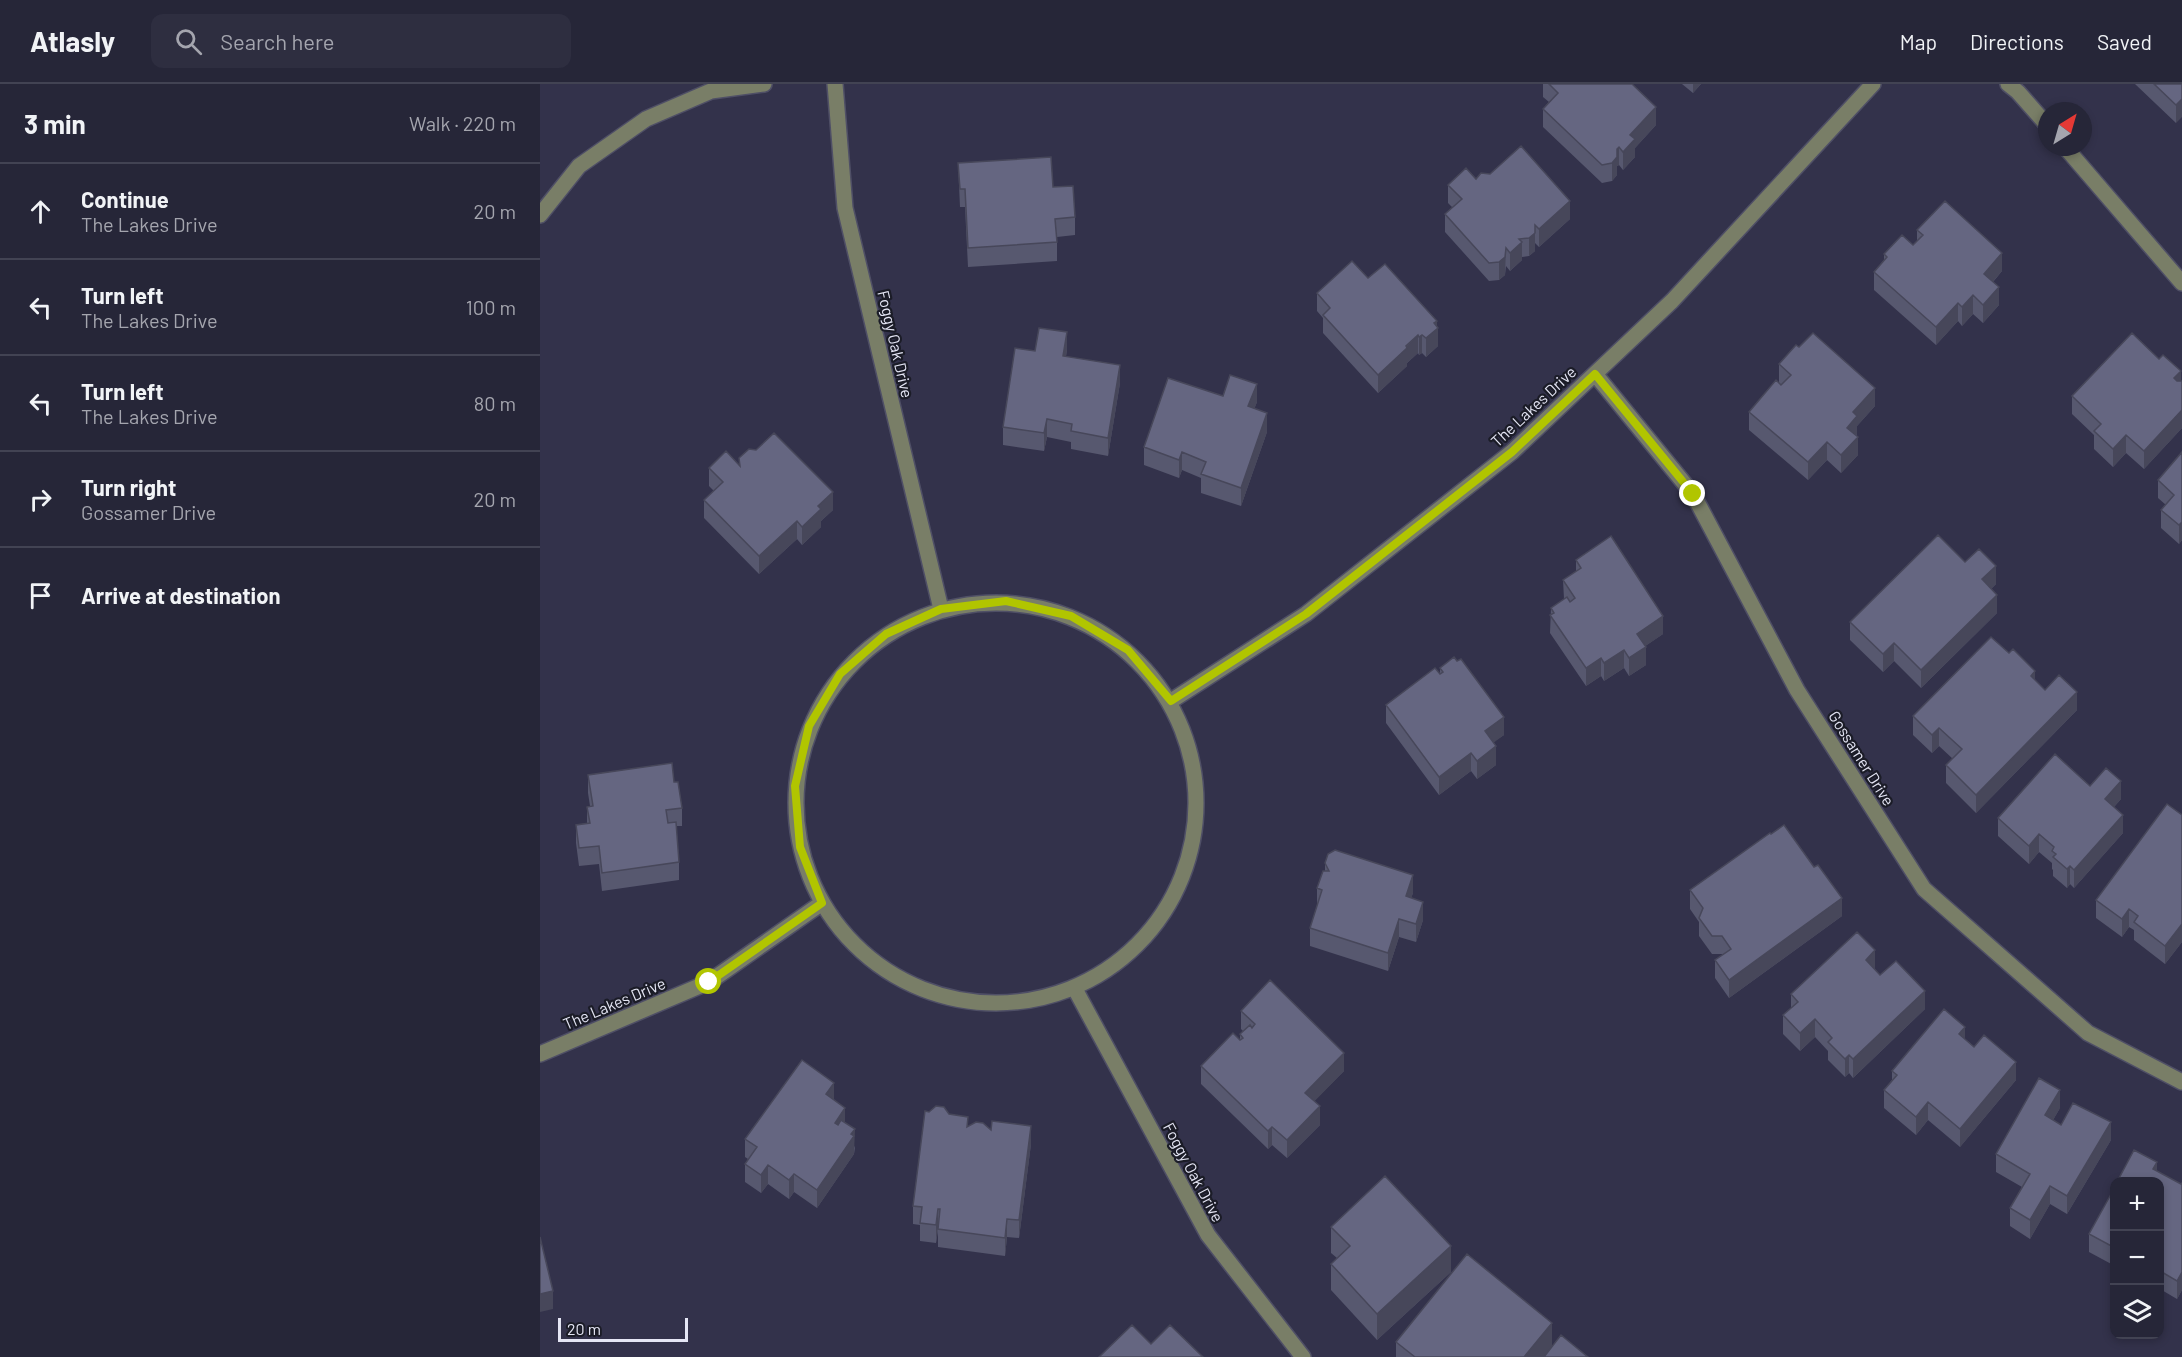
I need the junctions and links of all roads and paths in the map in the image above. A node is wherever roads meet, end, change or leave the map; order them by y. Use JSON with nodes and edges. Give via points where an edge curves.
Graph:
{"nodes":[{"id":1,"x":764,"y":84,"type":"edge"},
{"id":2,"x":835,"y":84,"type":"edge"},
{"id":3,"x":1873,"y":84,"type":"edge"},
{"id":4,"x":2008,"y":84,"type":"edge"},
{"id":5,"x":2038,"y":115,"type":"edge"},
{"id":6,"x":2073,"y":156,"type":"edge"},
{"id":7,"x":540,"y":215,"type":"edge"},
{"id":8,"x":2182,"y":283,"type":"edge"},
{"id":9,"x":1595,"y":374,"type":"junction"},
{"id":10,"x":941,"y":609,"type":"junction"},
{"id":11,"x":1171,"y":701,"type":"junction"},
{"id":12,"x":822,"y":903,"type":"junction"},
{"id":13,"x":1075,"y":989,"type":"junction"},
{"id":14,"x":540,"y":1054,"type":"edge"},
{"id":15,"x":2182,"y":1082,"type":"edge"},
{"id":16,"x":1303,"y":1357,"type":"edge"}],
"edges":[{"from":1,"to":7,"type":"street","via":[[711,90],[646,119],[579,166]]},
{"from":2,"to":10,"type":"street","name":"Foggy Oak Drive","via":[[846,208]]},
{"from":3,"to":9,"type":"street","name":"The Lakes Drive","via":[[1672,302]]},
{"from":4,"to":5,"type":"street"},
{"from":6,"to":8,"type":"street"},
{"from":9,"to":11,"type":"street","name":"The Lakes Drive","via":[[1512,452],[1306,614]]},
{"from":9,"to":15,"type":"street","name":"Gossamer Drive","via":[[1693,494],[1797,690],[1924,889],[2088,1033]]},
{"from":10,"to":11,"type":"street","via":[[1006,601],[1071,616],[1128,650]]},
{"from":10,"to":12,"type":"street","via":[[886,634],[840,674],[809,726],[795,786],[800,847]]},
{"from":11,"to":13,"type":"street","via":[[1195,765],[1197,834],[1190,856],[1175,899],[1133,953]]},
{"from":12,"to":13,"type":"street","via":[[858,949],[905,982],[960,1002],[1019,1004]]},
{"from":12,"to":14,"type":"street","name":"The Lakes Drive","via":[[709,982]]},
{"from":13,"to":16,"type":"street","name":"Foggy Oak Drive","via":[[1208,1235]]}]}
